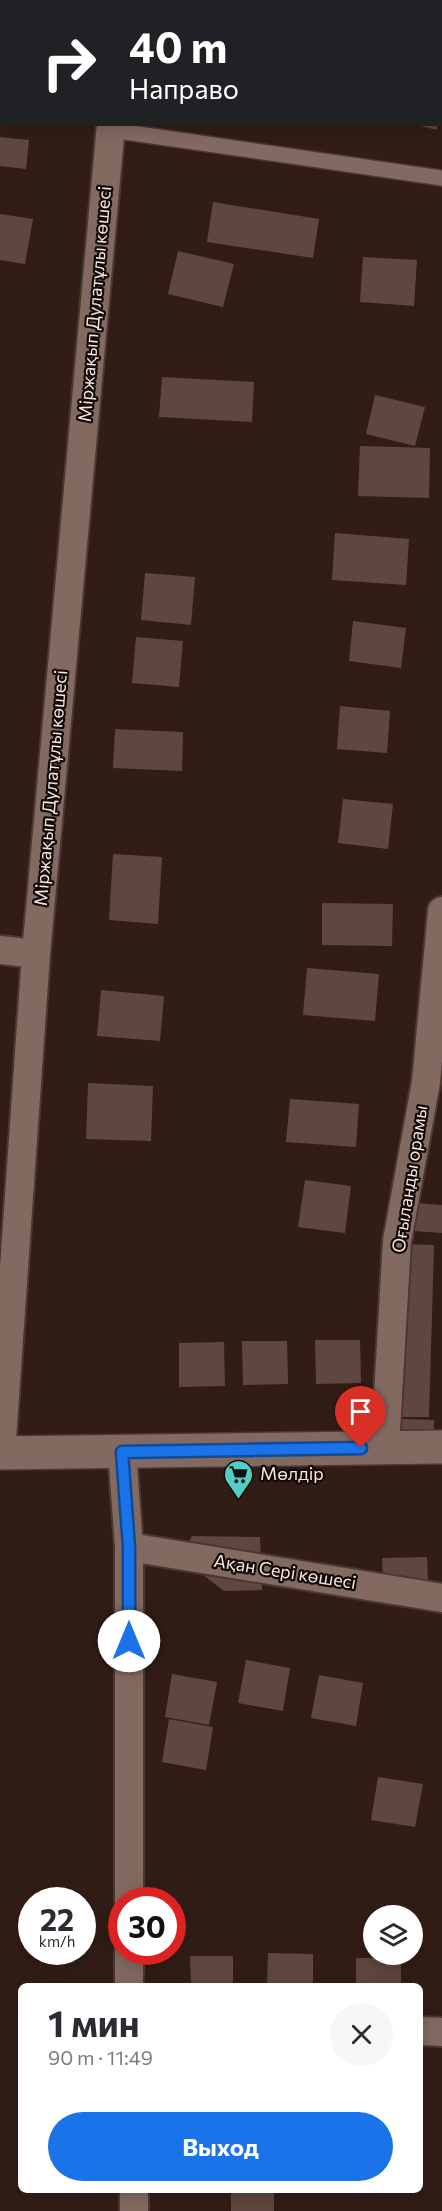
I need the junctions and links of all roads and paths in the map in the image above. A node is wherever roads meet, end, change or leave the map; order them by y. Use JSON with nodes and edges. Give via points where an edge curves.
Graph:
{"nodes":[{"id":1,"x":111,"y":127,"type":"edge"},
{"id":2,"x":442,"y":178,"type":"edge"},
{"id":3,"x":442,"y":911,"type":"edge"},
{"id":4,"x":0,"y":950,"type":"edge"},
{"id":5,"x":36,"y":954,"type":"junction"},
{"id":6,"x":442,"y":1447,"type":"edge"},
{"id":7,"x":385,"y":1448,"type":"junction"},
{"id":8,"x":122,"y":1452,"type":"junction"},
{"id":9,"x":1,"y":1453,"type":"edge"},
{"id":10,"x":129,"y":1547,"type":"junction"},
{"id":11,"x":442,"y":1598,"type":"edge"},
{"id":12,"x":129,"y":1887,"type":"edge"},
{"id":13,"x":129,"y":1965,"type":"edge"},
{"id":14,"x":129,"y":1983,"type":"edge"},
{"id":15,"x":423,"y":2031,"type":"edge"},
{"id":16,"x":442,"y":2032,"type":"edge"},
{"id":17,"x":134,"y":2193,"type":"edge"},
{"id":18,"x":134,"y":2211,"type":"edge"}],
"edges":[{"from":1,"to":2,"type":"lane"},
{"from":1,"to":5,"type":"street","name":"Міржақып Дулатұлы көшесі"},
{"from":3,"to":7,"type":"street","name":"Оғыланды орамы","via":[[426,1082],[397,1241]]},
{"from":4,"to":5,"type":"street"},
{"from":5,"to":9,"type":"street","name":"Міржақып Дулатұлы көшесі"},
{"from":6,"to":7,"type":"street"},
{"from":7,"to":8,"type":"street"},
{"from":8,"to":9,"type":"street"},
{"from":8,"to":10,"type":"street"},
{"from":10,"to":11,"type":"street","name":"Ақан Сері көшесі"},
{"from":10,"to":12,"type":"street"},
{"from":13,"to":14,"type":"street"},
{"from":15,"to":16,"type":"street"},
{"from":17,"to":18,"type":"street"}]}
